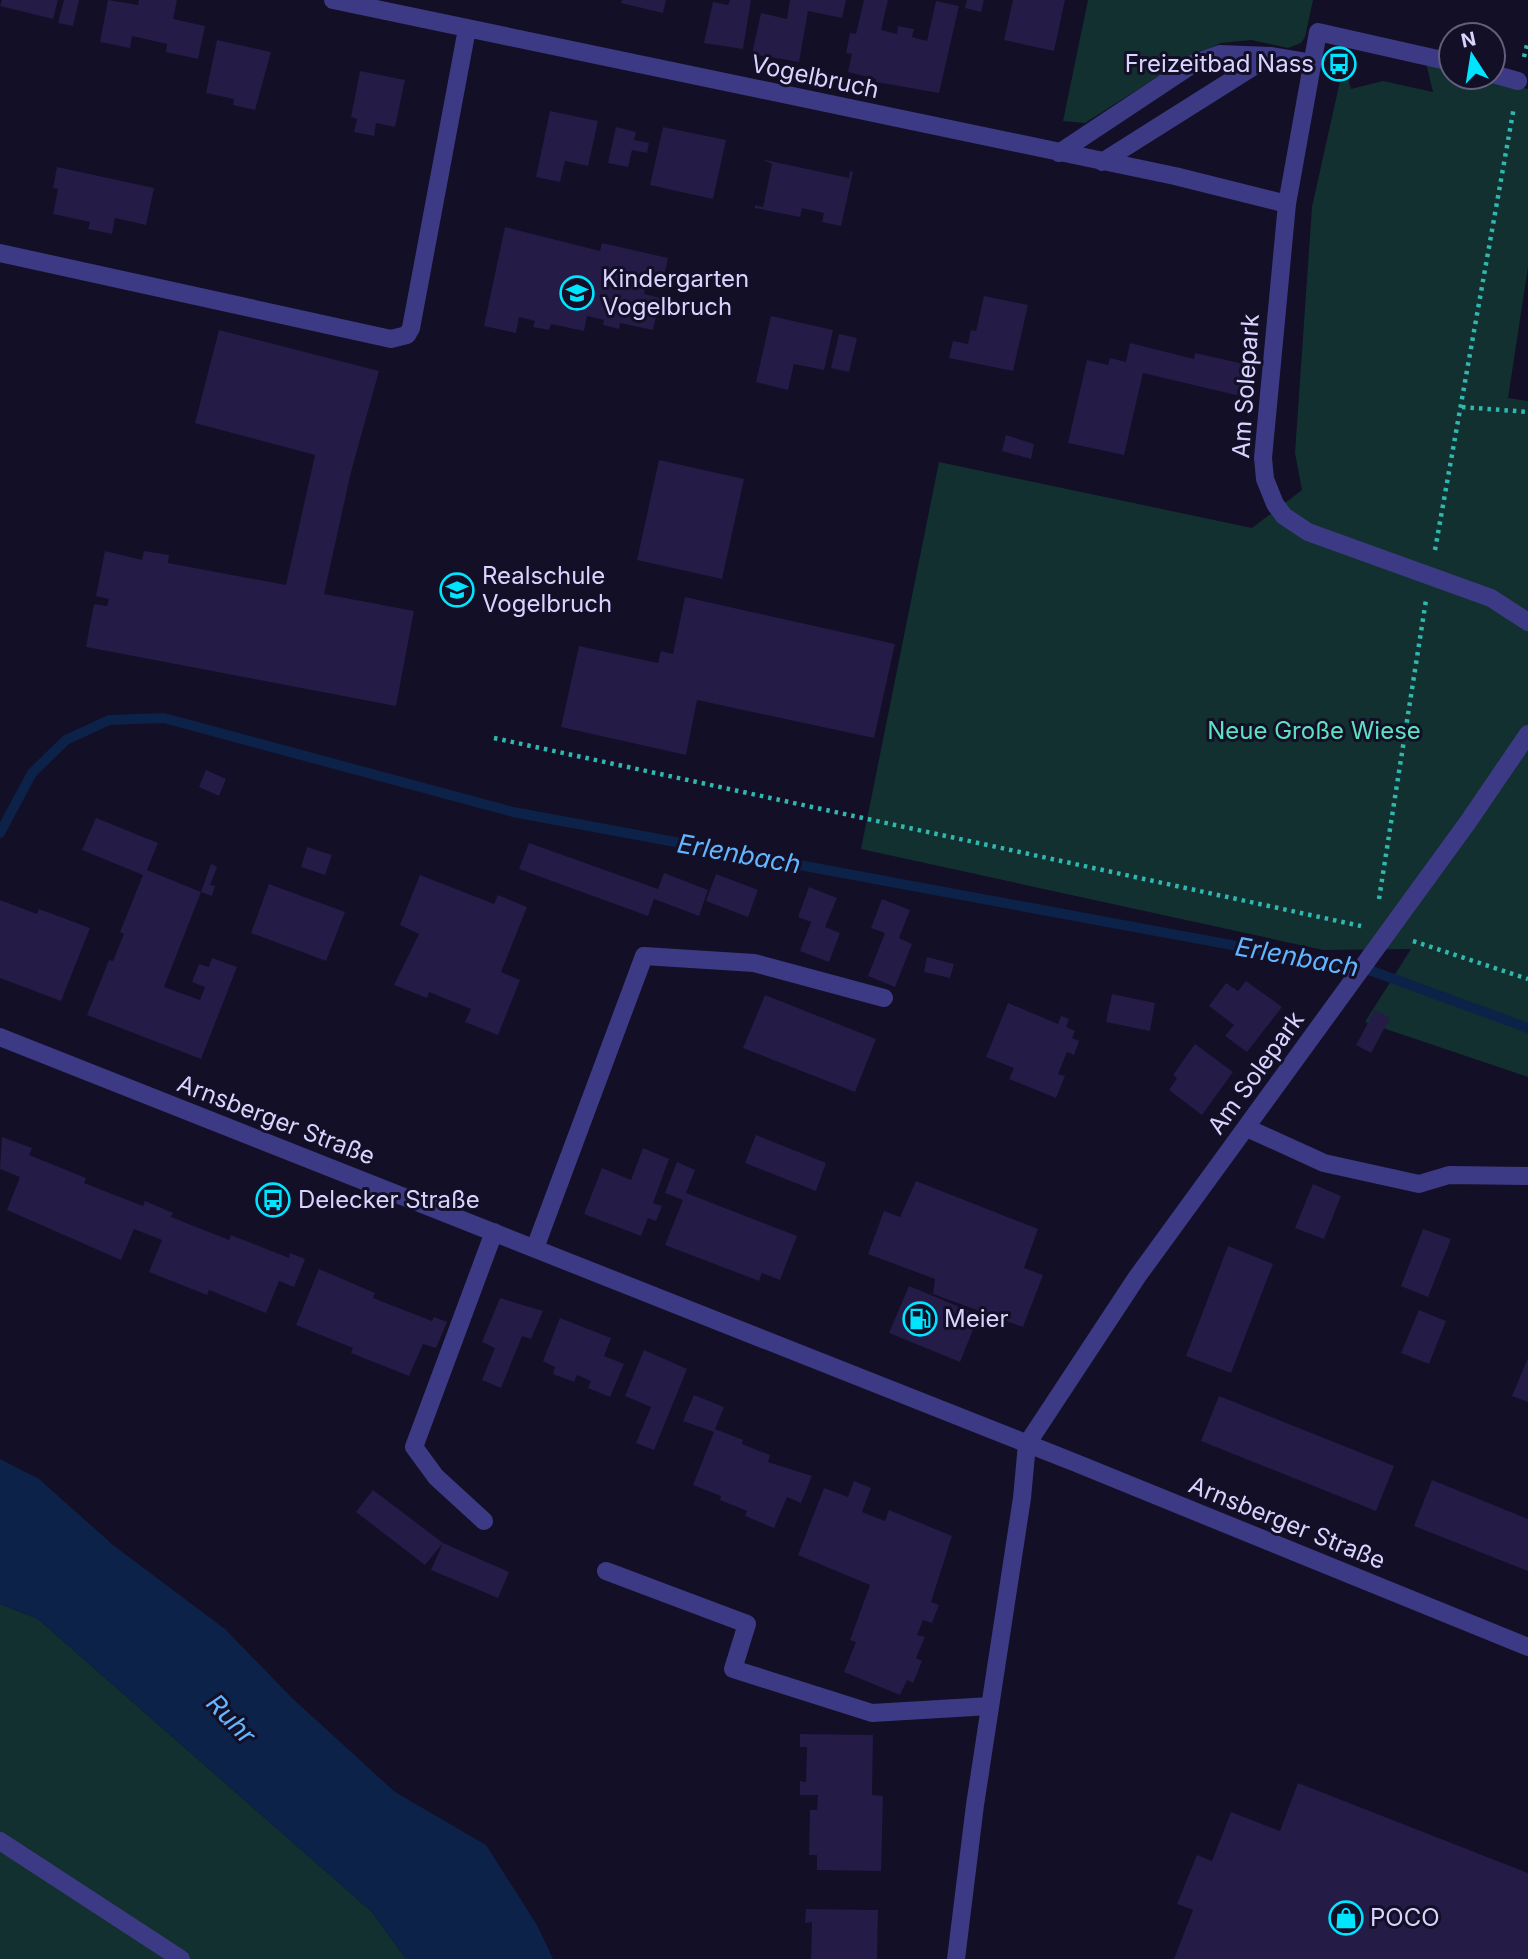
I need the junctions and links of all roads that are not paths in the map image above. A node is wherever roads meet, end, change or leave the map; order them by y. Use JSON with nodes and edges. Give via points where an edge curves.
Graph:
{"nodes":[{"id":1,"x":332,"y":0,"type":"edge"},
{"id":2,"x":467,"y":29,"type":"junction"},
{"id":3,"x":1270,"y":56,"type":"junction"},
{"id":4,"x":1437,"y":59,"type":"edge"},
{"id":5,"x":1312,"y":63,"type":"junction"},
{"id":6,"x":1507,"y":78,"type":"edge"},
{"id":7,"x":1518,"y":81,"type":"road end"},
{"id":8,"x":1059,"y":153,"type":"junction"},
{"id":9,"x":1102,"y":162,"type":"junction"},
{"id":10,"x":1287,"y":204,"type":"junction"},
{"id":11,"x":0,"y":253,"type":"edge"},
{"id":12,"x":1528,"y":622,"type":"edge"},
{"id":13,"x":1528,"y":734,"type":"edge"},
{"id":14,"x":884,"y":998,"type":"dead end"},
{"id":15,"x":0,"y":1037,"type":"edge"},
{"id":16,"x":1247,"y":1128,"type":"junction"},
{"id":17,"x":1528,"y":1176,"type":"edge"},
{"id":18,"x":495,"y":1232,"type":"junction"},
{"id":19,"x":535,"y":1248,"type":"junction"},
{"id":20,"x":1027,"y":1444,"type":"junction"},
{"id":21,"x":484,"y":1521,"type":"dead end"},
{"id":22,"x":606,"y":1571,"type":"dead end"},
{"id":23,"x":1528,"y":1647,"type":"edge"},
{"id":24,"x":990,"y":1706,"type":"junction"},
{"id":25,"x":0,"y":1841,"type":"edge"},
{"id":26,"x":181,"y":1959,"type":"edge"},
{"id":27,"x":956,"y":1959,"type":"edge"}],
"edges":[{"from":1,"to":2,"type":"street","name":"Vogelbruch"},
{"from":2,"to":8,"type":"street","name":"Vogelbruch"},
{"from":2,"to":11,"type":"street","via":[[411,328],[400,339]]},
{"from":3,"to":5,"type":"street"},
{"from":3,"to":8,"type":"street","via":[[1220,54],[1193,64]]},
{"from":3,"to":9,"type":"street"},
{"from":4,"to":5,"type":"street","name":"Am Solepark","via":[[1318,32]]},
{"from":5,"to":10,"type":"street","name":"Am Solepark"},
{"from":6,"to":7,"type":"street"},
{"from":8,"to":9,"type":"street","name":"Vogelbruch"},
{"from":9,"to":10,"type":"street","name":"Vogelbruch"},
{"from":10,"to":12,"type":"street","name":"Am Solepark","via":[[1263,458],[1268,489],[1284,516],[1308,532],[1491,598]]},
{"from":13,"to":16,"type":"street","name":"Am Solepark","via":[[1381,931]]},
{"from":14,"to":19,"type":"street","via":[[754,963],[644,956]]},
{"from":15,"to":18,"type":"street","name":"Arnsberger Straße"},
{"from":16,"to":17,"type":"street","via":[[1324,1163],[1419,1184],[1449,1175]]},
{"from":16,"to":20,"type":"street","name":"Am Solepark","via":[[1137,1277]]},
{"from":18,"to":19,"type":"street","name":"Arnsberger Straße"},
{"from":18,"to":21,"type":"street","via":[[414,1447],[436,1477]]},
{"from":19,"to":20,"type":"street","name":"Arnsberger Straße"},
{"from":20,"to":23,"type":"street","name":"Arnsberger Straße"},
{"from":20,"to":24,"type":"street"},
{"from":22,"to":24,"type":"street","via":[[747,1624],[733,1669],[872,1713]]},
{"from":24,"to":27,"type":"street"},
{"from":25,"to":26,"type":"street"}]}
